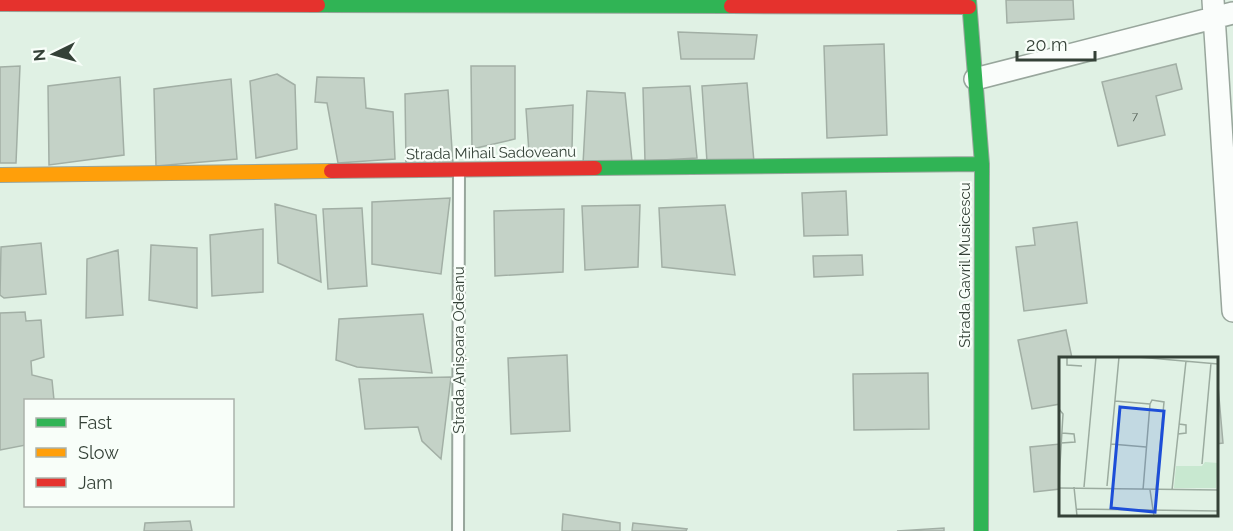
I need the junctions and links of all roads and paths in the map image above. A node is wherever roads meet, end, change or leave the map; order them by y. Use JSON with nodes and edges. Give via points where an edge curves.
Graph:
{"nodes":[{"id":1,"x":0,"y":4,"type":"edge"},
{"id":2,"x":969,"y":4,"type":"edge"},
{"id":3,"x":1220,"y":10,"type":"edge"},
{"id":4,"x":975,"y":79,"type":"junction"},
{"id":5,"x":982,"y":164,"type":"junction"},
{"id":6,"x":459,"y":170,"type":"junction"},
{"id":7,"x":0,"y":175,"type":"edge"},
{"id":8,"x":1233,"y":311,"type":"edge"},
{"id":9,"x":458,"y":531,"type":"edge"},
{"id":10,"x":981,"y":531,"type":"edge"}],
"edges":[{"from":1,"to":2,"type":"street"},
{"from":2,"to":4,"type":"street","name":"Strada Gavril Musicescu"},
{"from":3,"to":4,"type":"street"},
{"from":3,"to":8,"type":"street"},
{"from":4,"to":5,"type":"street","name":"Strada Gavril Musicescu"},
{"from":5,"to":6,"type":"street","name":"Strada Mihail Sadoveanu"},
{"from":5,"to":10,"type":"street","name":"Strada Gavril Musicescu"},
{"from":6,"to":7,"type":"street","name":"Strada Mihail Sadoveanu"},
{"from":6,"to":9,"type":"lane","name":"Strada Anișoara Odeanu"}]}
